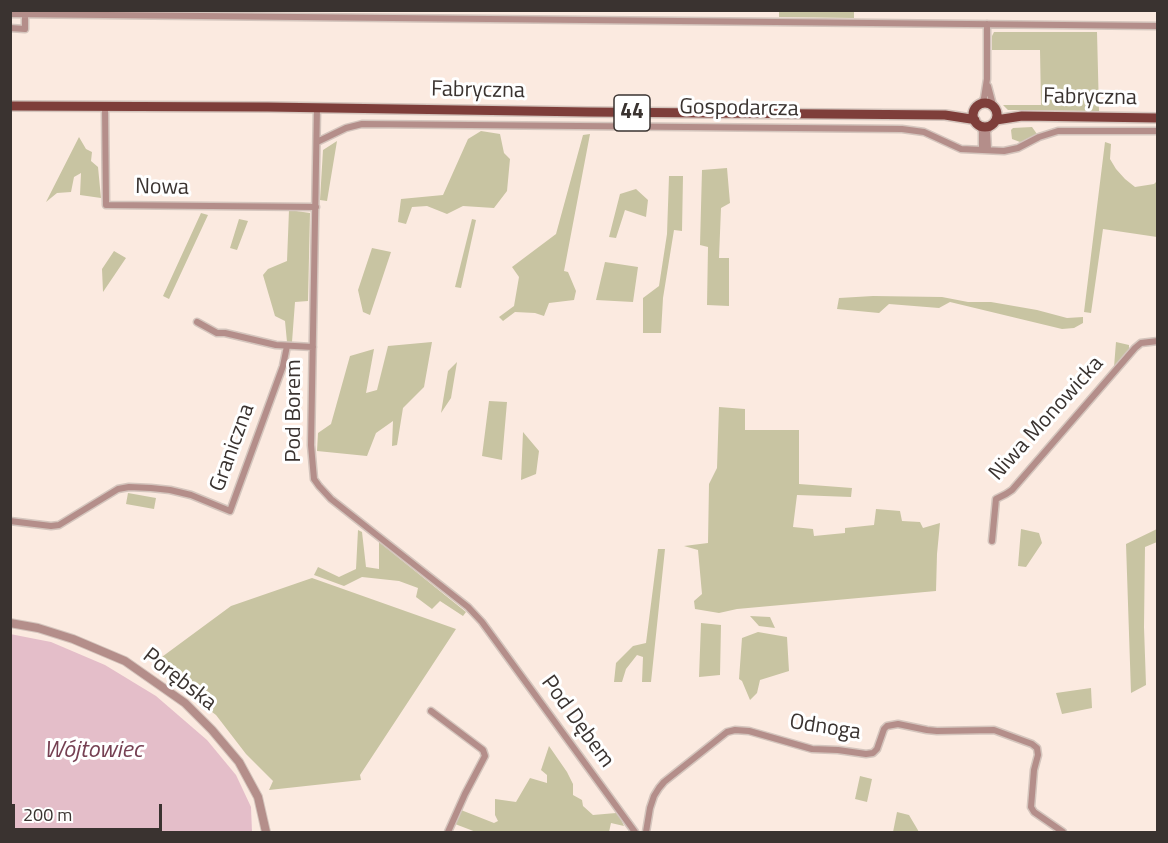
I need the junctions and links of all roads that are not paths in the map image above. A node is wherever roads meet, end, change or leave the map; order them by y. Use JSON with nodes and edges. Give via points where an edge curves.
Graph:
{"nodes":[{"id":1,"x":10,"y":14,"type":"edge"},
{"id":2,"x":25,"y":14,"type":"junction"},
{"id":3,"x":987,"y":24,"type":"junction"},
{"id":4,"x":1158,"y":26,"type":"edge"},
{"id":5,"x":10,"y":28,"type":"edge"},
{"id":6,"x":987,"y":79,"type":"junction"},
{"id":7,"x":10,"y":106,"type":"edge"},
{"id":8,"x":105,"y":107,"type":"junction"},
{"id":9,"x":317,"y":108,"type":"junction"},
{"id":10,"x":978,"y":115,"type":"junction"},
{"id":11,"x":994,"y":116,"type":"junction"},
{"id":12,"x":1158,"y":118,"type":"edge"},
{"id":13,"x":1158,"y":131,"type":"edge"},
{"id":14,"x":317,"y":142,"type":"junction"},
{"id":15,"x":985,"y":150,"type":"junction"},
{"id":16,"x":316,"y":207,"type":"junction"},
{"id":17,"x":196,"y":322,"type":"dead end"},
{"id":18,"x":1158,"y":341,"type":"edge"},
{"id":19,"x":287,"y":346,"type":"junction"},
{"id":20,"x":313,"y":347,"type":"junction"},
{"id":21,"x":10,"y":521,"type":"edge"},
{"id":22,"x":992,"y":541,"type":"dead end"},
{"id":23,"x":10,"y":623,"type":"edge"},
{"id":24,"x":489,"y":633,"type":"joint"},
{"id":25,"x":431,"y":711,"type":"dead end"},
{"id":26,"x":266,"y":832,"type":"edge"},
{"id":27,"x":448,"y":832,"type":"edge"},
{"id":28,"x":635,"y":832,"type":"edge"},
{"id":29,"x":646,"y":832,"type":"edge"},
{"id":30,"x":1063,"y":832,"type":"edge"}],
"edges":[{"from":1,"to":2,"type":"street"},
{"from":2,"to":3,"type":"street"},
{"from":2,"to":5,"type":"street","via":[[25,28]]},
{"from":3,"to":4,"type":"street"},
{"from":3,"to":6,"type":"street"},
{"from":6,"to":10,"type":"street"},
{"from":6,"to":11,"type":"street"},
{"from":7,"to":8,"type":"main road","name":"Fabryczna","number":"44"},
{"from":8,"to":9,"type":"main road","name":"Fabryczna","number":"44"},
{"from":8,"to":16,"type":"street","name":"Nowa","via":[[106,205]]},
{"from":9,"to":10,"type":"main road","name":"Fabryczna","number":"44"},
{"from":9,"to":14,"type":"street","name":"Pod Borem"},
{"from":10,"to":11,"type":"main road","number":"44","via":[[986,127]]},
{"from":10,"to":11,"type":"main road","number":"44","via":[[987,103]]},
{"from":10,"to":15,"type":"street"},
{"from":11,"to":12,"type":"main road","name":"Fabryczna","number":"44"},
{"from":11,"to":15,"type":"street"},
{"from":13,"to":15,"type":"street","name":"Gospodarcza","via":[[1058,131],[1018,148]]},
{"from":14,"to":15,"type":"street","name":"Gospodarcza","via":[[362,124],[903,129],[924,132],[961,149]]},
{"from":14,"to":16,"type":"street","name":"Pod Borem"},
{"from":16,"to":20,"type":"street","name":"Pod Borem"},
{"from":17,"to":19,"type":"street","via":[[217,333]]},
{"from":18,"to":22,"type":"street","name":"Niwa Monowicka","via":[[1136,348],[1012,490],[996,499]]},
{"from":19,"to":20,"type":"street"},
{"from":19,"to":21,"type":"street","name":"Graniczna","via":[[230,511],[191,495],[129,487],[118,489],[59,525]]},
{"from":20,"to":24,"type":"street","name":"Pod Borem","via":[[312,444],[318,486],[468,607]]},
{"from":23,"to":26,"type":"street","name":"Porębska","via":[[73,639],[125,662],[185,703],[239,762],[258,797]]},
{"from":24,"to":28,"type":"street","name":"Pod Dębem"},
{"from":25,"to":27,"type":"street","via":[[483,750],[485,756]]},
{"from":29,"to":30,"type":"street","name":"Odnoga","via":[[654,796],[664,782],[727,732],[749,731],[812,749],[866,754],[877,749],[887,726],[898,724],[937,731],[994,730],[1032,744],[1038,755],[1031,807]]}]}
